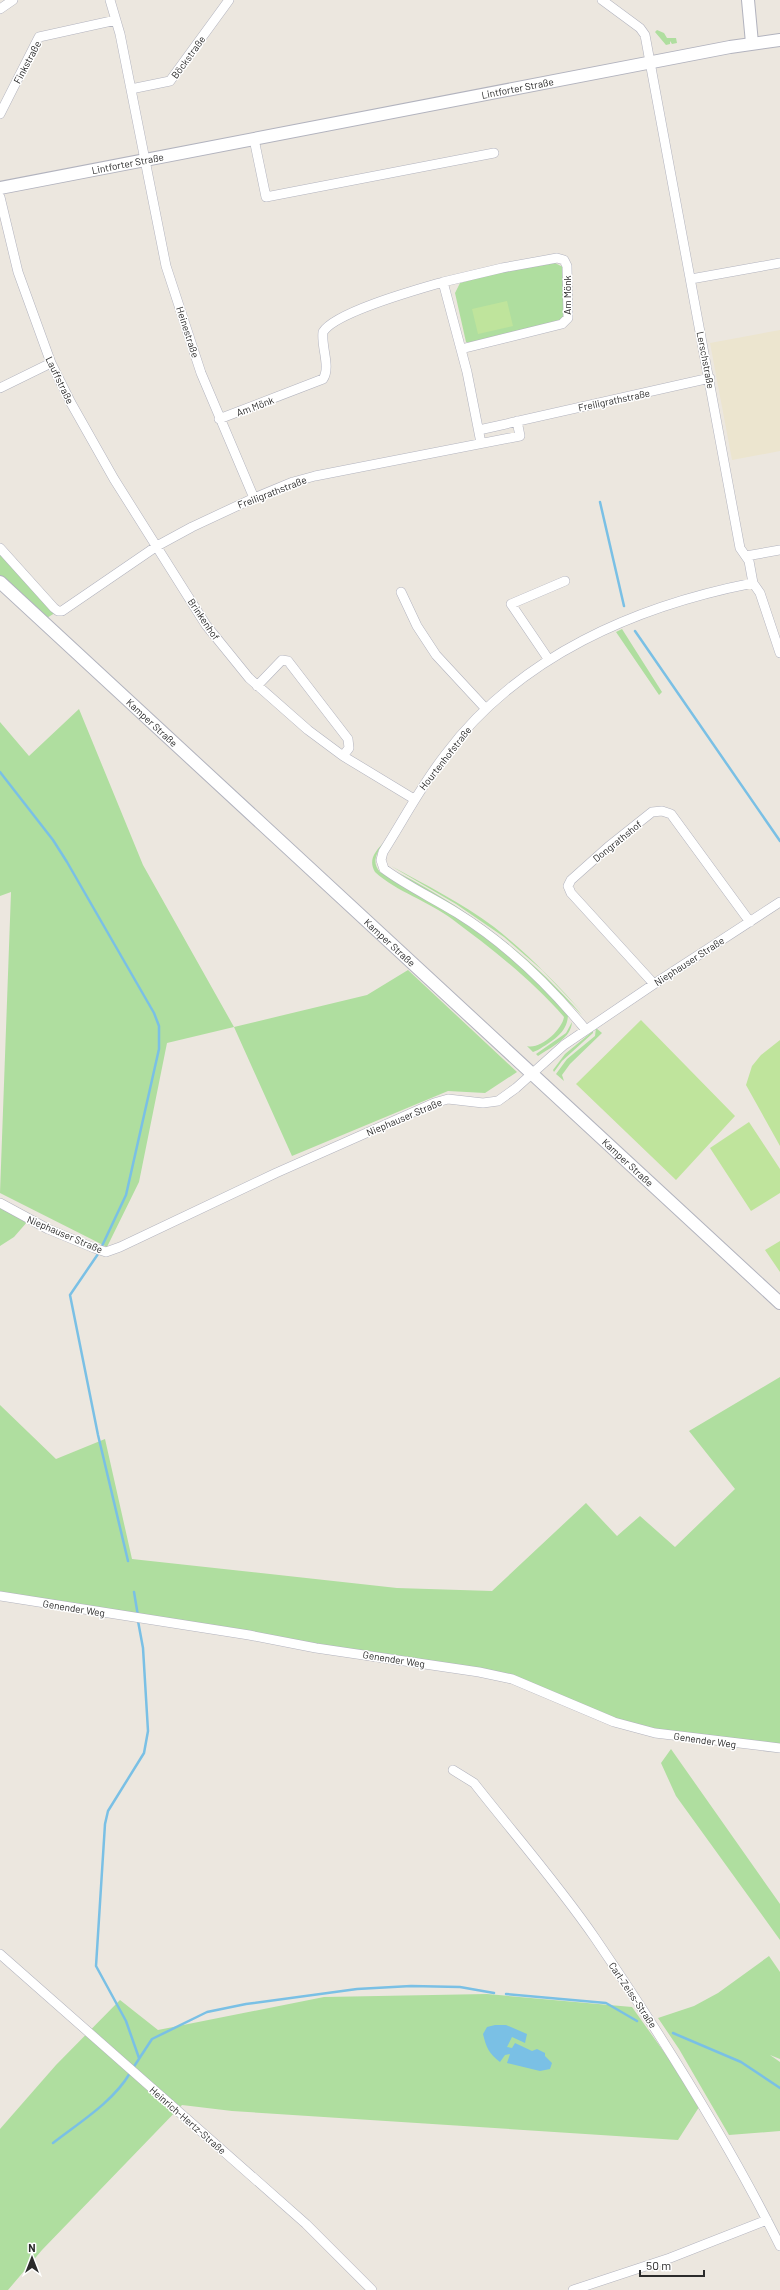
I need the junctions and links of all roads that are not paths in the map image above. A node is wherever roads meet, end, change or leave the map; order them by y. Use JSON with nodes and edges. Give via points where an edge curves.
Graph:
{"nodes":[{"id":1,"x":13,"y":0,"type":"edge"},
{"id":2,"x":110,"y":0,"type":"edge"},
{"id":3,"x":229,"y":0,"type":"edge"},
{"id":4,"x":602,"y":0,"type":"edge"},
{"id":5,"x":748,"y":0,"type":"edge"},
{"id":6,"x":0,"y":9,"type":"edge"},
{"id":7,"x":116,"y":20,"type":"junction"},
{"id":8,"x":780,"y":40,"type":"edge"},
{"id":9,"x":752,"y":43,"type":"junction"},
{"id":10,"x":650,"y":62,"type":"junction"},
{"id":11,"x":131,"y":89,"type":"junction"},
{"id":12,"x":0,"y":114,"type":"edge"},
{"id":13,"x":254,"y":139,"type":"junction"},
{"id":14,"x":494,"y":153,"type":"dead end"},
{"id":15,"x":145,"y":160,"type":"junction"},
{"id":16,"x":0,"y":188,"type":"edge"},
{"id":17,"x":0,"y":197,"type":"edge"},
{"id":18,"x":780,"y":263,"type":"edge"},
{"id":19,"x":690,"y":279,"type":"junction"},
{"id":20,"x":443,"y":282,"type":"junction"},
{"id":21,"x":461,"y":349,"type":"junction"},
{"id":22,"x":52,"y":363,"type":"junction"},
{"id":23,"x":710,"y":378,"type":"junction"},
{"id":24,"x":0,"y":388,"type":"edge"},
{"id":25,"x":219,"y":419,"type":"junction"},
{"id":26,"x":517,"y":421,"type":"junction"},
{"id":27,"x":479,"y":430,"type":"junction"},
{"id":28,"x":481,"y":443,"type":"junction"},
{"id":29,"x":254,"y":498,"type":"junction"},
{"id":30,"x":157,"y":546,"type":"junction"},
{"id":31,"x":0,"y":548,"type":"edge"},
{"id":32,"x":780,"y":550,"type":"edge"},
{"id":33,"x":746,"y":556,"type":"junction"},
{"id":34,"x":565,"y":581,"type":"dead end"},
{"id":35,"x":0,"y":582,"type":"edge"},
{"id":36,"x":753,"y":583,"type":"junction"},
{"id":37,"x":401,"y":592,"type":"dead end"},
{"id":38,"x":780,"y":653,"type":"edge"},
{"id":39,"x":549,"y":660,"type":"junction"},
{"id":40,"x":257,"y":686,"type":"junction"},
{"id":41,"x":486,"y":709,"type":"junction"},
{"id":42,"x":343,"y":756,"type":"junction"},
{"id":43,"x":414,"y":799,"type":"junction"},
{"id":44,"x":780,"y":902,"type":"edge"},
{"id":45,"x":750,"y":922,"type":"junction"},
{"id":46,"x":654,"y":984,"type":"junction"},
{"id":47,"x":586,"y":1030,"type":"junction"},
{"id":48,"x":531,"y":1074,"type":"junction"},
{"id":49,"x":0,"y":1203,"type":"edge"},
{"id":50,"x":780,"y":1303,"type":"edge"},
{"id":51,"x":0,"y":1596,"type":"edge"},
{"id":52,"x":780,"y":1748,"type":"edge"},
{"id":53,"x":453,"y":1770,"type":"dead end"},
{"id":54,"x":0,"y":1954,"type":"edge"},
{"id":55,"x":767,"y":2220,"type":"junction"},
{"id":56,"x":780,"y":2246,"type":"edge"},
{"id":57,"x":372,"y":2290,"type":"edge"},
{"id":58,"x":573,"y":2290,"type":"edge"}],
"edges":[{"from":1,"to":6,"type":"street"},
{"from":2,"to":7,"type":"street"},
{"from":3,"to":11,"type":"street","name":"Böckstraße","via":[[170,81]]},
{"from":4,"to":10,"type":"street","name":"Lerschstraße","via":[[643,31]]},
{"from":5,"to":9,"type":"main road"},
{"from":7,"to":11,"type":"street"},
{"from":7,"to":12,"type":"street","name":"Finkstraße","via":[[39,37]]},
{"from":8,"to":9,"type":"main road","name":"Lintforter Straße"},
{"from":9,"to":10,"type":"main road","name":"Lintforter Straße"},
{"from":10,"to":13,"type":"main road","name":"Lintforter Straße"},
{"from":10,"to":19,"type":"street","name":"Lerschstraße"},
{"from":11,"to":15,"type":"street"},
{"from":13,"to":14,"type":"street","via":[[266,197]]},
{"from":13,"to":15,"type":"main road","name":"Lintforter Straße"},
{"from":15,"to":16,"type":"main road","name":"Lintforter Straße"},
{"from":15,"to":25,"type":"street","name":"Heinestraße","via":[[166,266]]},
{"from":17,"to":22,"type":"street","name":"Lauffstraße","via":[[18,272]]},
{"from":18,"to":19,"type":"street"},
{"from":19,"to":23,"type":"street","name":"Lerschstraße"},
{"from":20,"to":21,"type":"street"},
{"from":20,"to":21,"type":"street","name":"Am Mönk","via":[[557,258],[564,260],[567,266],[568,318],[562,324]]},
{"from":20,"to":25,"type":"street","name":"Am Mönk","via":[[382,302],[336,321],[323,332],[327,373],[323,379]]},
{"from":21,"to":27,"type":"street"},
{"from":22,"to":24,"type":"street"},
{"from":22,"to":30,"type":"street","name":"Lauffstraße","via":[[114,479]]},
{"from":23,"to":26,"type":"street","name":"Freiligrathstraße"},
{"from":23,"to":33,"type":"street","name":"Lerschstraße","via":[[740,548]]},
{"from":25,"to":29,"type":"street","name":"Heinestraße"},
{"from":26,"to":27,"type":"street","name":"Freiligrathstraße"},
{"from":26,"to":28,"type":"street","name":"Freiligrathstraße","via":[[520,436]]},
{"from":27,"to":28,"type":"street"},
{"from":28,"to":29,"type":"street","name":"Freiligrathstraße","via":[[315,476]]},
{"from":29,"to":30,"type":"street","name":"Freiligrathstraße"},
{"from":30,"to":31,"type":"street","name":"Freiligrathstraße","via":[[68,608],[58,612]]},
{"from":30,"to":40,"type":"street","name":"Brinkenhof","via":[[206,625]]},
{"from":32,"to":33,"type":"street"},
{"from":33,"to":36,"type":"street","name":"Lerschstraße"},
{"from":34,"to":39,"type":"street","via":[[511,604]]},
{"from":35,"to":48,"type":"main road","name":"Kamper Straße"},
{"from":36,"to":38,"type":"street","name":"Lerschstraße","via":[[760,593]]},
{"from":36,"to":39,"type":"street","name":"Hourtenhofstraße","via":[[707,592],[644,612],[608,627]]},
{"from":37,"to":41,"type":"street","via":[[417,626],[436,655]]},
{"from":39,"to":41,"type":"street","name":"Hourtenhofstraße","via":[[519,680]]},
{"from":40,"to":42,"type":"street","name":"Brinkenhof"},
{"from":40,"to":42,"type":"street","via":[[282,660],[288,661],[348,738],[348,748]]},
{"from":41,"to":43,"type":"street","name":"Hourtenhofstraße","via":[[445,754]]},
{"from":42,"to":43,"type":"street","name":"Brinkenhof"},
{"from":43,"to":47,"type":"street","name":"Hourtenhofstraße","via":[[383,852],[381,860],[384,869],[458,914],[516,956],[565,1004]]},
{"from":44,"to":45,"type":"street","name":"Niephauser Straße"},
{"from":45,"to":46,"type":"street","name":"Niephauser Straße"},
{"from":45,"to":46,"type":"street","name":"Dongrathshof","via":[[671,814],[662,811],[652,812],[608,847],[568,886],[571,893]]},
{"from":46,"to":47,"type":"street","name":"Niephauser Straße"},
{"from":47,"to":48,"type":"street","name":"Niephauser Straße","via":[[564,1045]]},
{"from":48,"to":49,"type":"street","name":"Niephauser Straße","via":[[498,1101],[483,1103],[448,1099],[434,1103],[106,1252],[48,1229]]},
{"from":48,"to":50,"type":"main road","name":"Kamper Straße"},
{"from":51,"to":52,"type":"street","name":"Genender Weg","via":[[479,1672],[512,1679],[614,1722],[655,1733]]},
{"from":53,"to":55,"type":"street","name":"Carl-Zeiss-Straße","via":[[474,1783],[594,1937],[658,2034]]},
{"from":54,"to":57,"type":"street","name":"Heinrich-Hertz-Straße","via":[[306,2224]]},
{"from":55,"to":56,"type":"street","name":"Carl-Zeiss-Straße"},
{"from":55,"to":58,"type":"street","via":[[670,2258]]}]}
